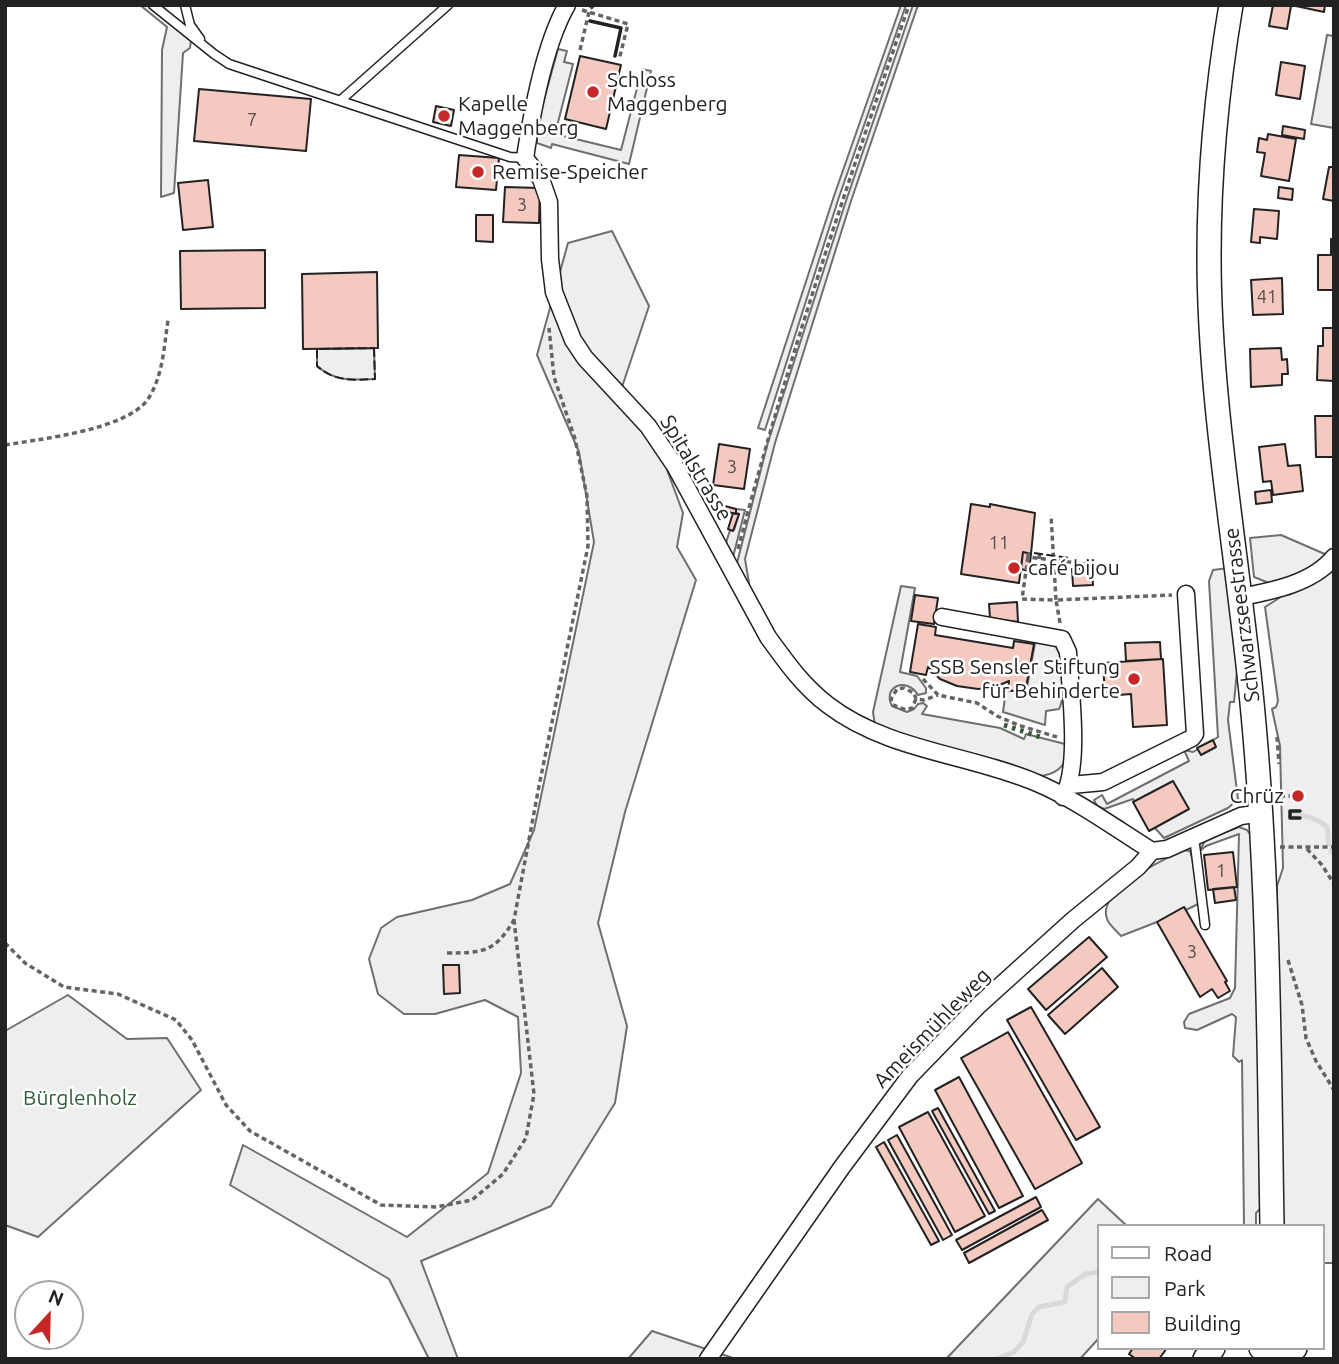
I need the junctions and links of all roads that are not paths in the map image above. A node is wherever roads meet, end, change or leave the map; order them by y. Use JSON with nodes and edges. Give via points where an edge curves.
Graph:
{"nodes":[{"id":1,"x":153,"y":5,"type":"edge"},
{"id":2,"x":186,"y":5,"type":"edge"},
{"id":3,"x":447,"y":5,"type":"edge"},
{"id":4,"x":566,"y":5,"type":"edge"},
{"id":5,"x":1231,"y":5,"type":"edge"},
{"id":6,"x":203,"y":44,"type":"junction"},
{"id":7,"x":341,"y":100,"type":"junction"},
{"id":8,"x":525,"y":158,"type":"junction"},
{"id":9,"x":1334,"y":557,"type":"edge"},
{"id":10,"x":1186,"y":594,"type":"road end"},
{"id":11,"x":1241,"y":597,"type":"junction"},
{"id":12,"x":942,"y":617,"type":"dead end"},
{"id":13,"x":1067,"y":791,"type":"junction"},
{"id":14,"x":1261,"y":813,"type":"junction"},
{"id":15,"x":1194,"y":837,"type":"junction"},
{"id":16,"x":1152,"y":851,"type":"junction"},
{"id":17,"x":1205,"y":925,"type":"dead end"},
{"id":18,"x":1272,"y":1224,"type":"edge"},
{"id":19,"x":708,"y":1359,"type":"edge"}],
"edges":[{"from":1,"to":6,"type":"lane"},
{"from":2,"to":6,"type":"lane","via":[[190,25]]},
{"from":3,"to":7,"type":"lane"},
{"from":4,"to":8,"type":"street","via":[[542,75]]},
{"from":5,"to":11,"type":"main road","name":"Schwarzseestrasse","via":[[1210,168],[1209,259],[1214,358]]},
{"from":6,"to":7,"type":"lane","via":[[229,64]]},
{"from":7,"to":8,"type":"lane","via":[[510,157]]},
{"from":8,"to":13,"type":"street","name":"Spitalstrasse","via":[[541,179],[549,202],[554,292],[573,340],[648,426],[675,466],[768,637],[799,678],[828,705],[865,727]]},
{"from":9,"to":11,"type":"street","via":[[1307,577]]},
{"from":10,"to":13,"type":"street","via":[[1195,734],[1103,782]]},
{"from":11,"to":14,"type":"main road","name":"Schwarzseestrasse"},
{"from":12,"to":13,"type":"street","via":[[1062,639],[1068,652],[1072,742]]},
{"from":13,"to":16,"type":"street","name":"Spitalstrasse"},
{"from":14,"to":15,"type":"street","name":"Ameismühleweg","via":[[1241,816]]},
{"from":14,"to":18,"type":"main road","name":"Schwarzseestrasse"},
{"from":15,"to":16,"type":"street","name":"Ameismühleweg"},
{"from":15,"to":17,"type":"lane"},
{"from":16,"to":19,"type":"street","name":"Ameismühleweg","via":[[979,1005],[910,1076]]}]}
